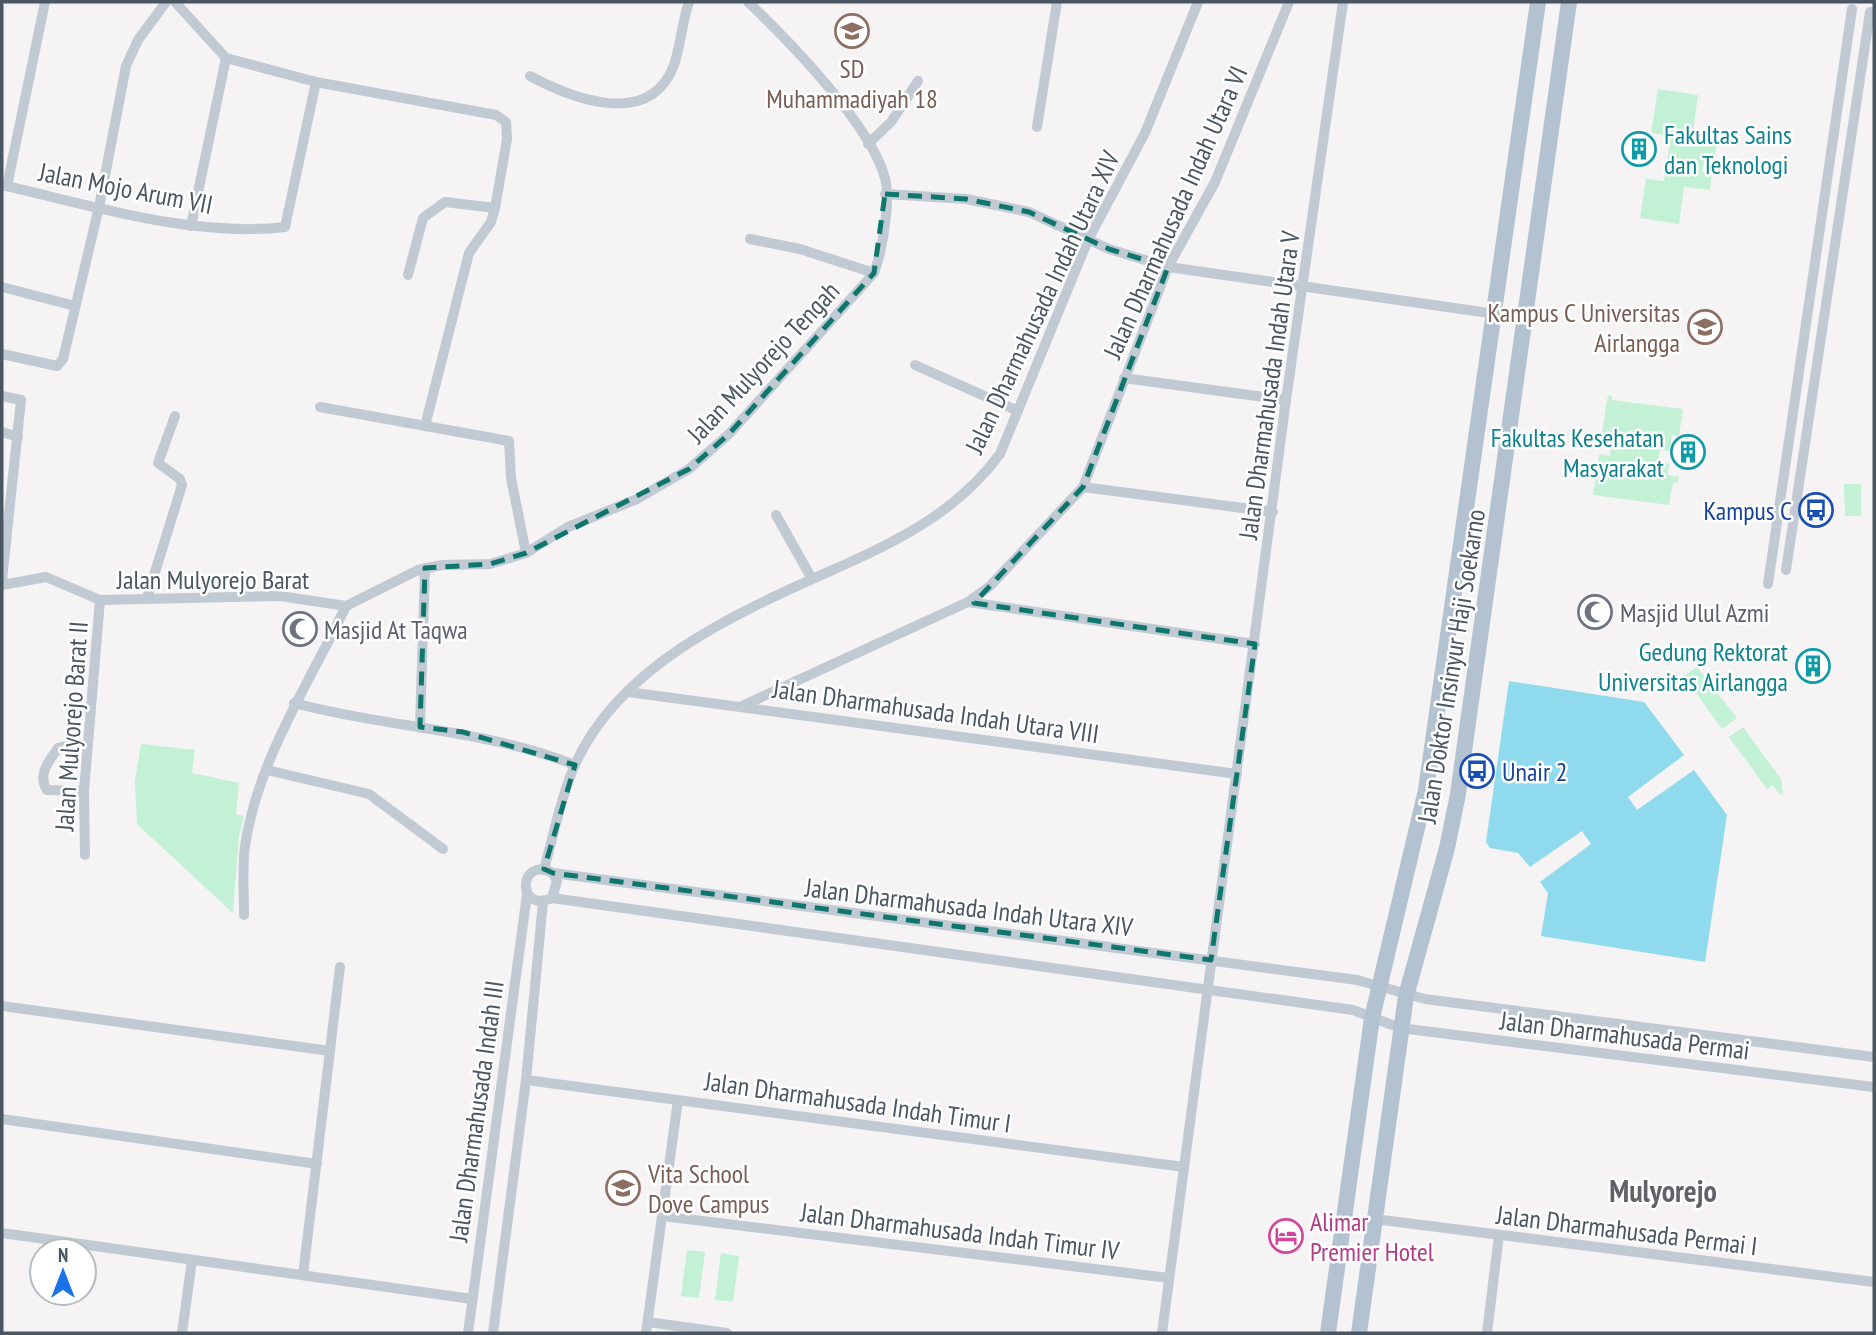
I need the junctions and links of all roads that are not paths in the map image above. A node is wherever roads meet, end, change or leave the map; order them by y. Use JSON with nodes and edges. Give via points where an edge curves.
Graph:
{"nodes":[{"id":1,"x":45,"y":2,"type":"edge"},
{"id":2,"x":166,"y":2,"type":"edge"},
{"id":3,"x":175,"y":2,"type":"edge"},
{"id":4,"x":689,"y":2,"type":"edge"},
{"id":5,"x":748,"y":2,"type":"edge"},
{"id":6,"x":1057,"y":2,"type":"edge"},
{"id":7,"x":1198,"y":2,"type":"edge"},
{"id":8,"x":1289,"y":2,"type":"edge"},
{"id":9,"x":1343,"y":2,"type":"edge"},
{"id":10,"x":1538,"y":2,"type":"edge"},
{"id":11,"x":1569,"y":2,"type":"edge"},
{"id":12,"x":1852,"y":9,"type":"dead end"},
{"id":13,"x":1870,"y":12,"type":"dead end"},
{"id":14,"x":226,"y":58,"type":"junction"},
{"id":15,"x":530,"y":76,"type":"dead end"},
{"id":16,"x":918,"y":81,"type":"dead end"},
{"id":17,"x":316,"y":82,"type":"junction"},
{"id":18,"x":1037,"y":127,"type":"dead end"},
{"id":19,"x":869,"y":144,"type":"junction"},
{"id":20,"x":4,"y":186,"type":"edge"},
{"id":21,"x":885,"y":194,"type":"junction"},
{"id":22,"x":99,"y":206,"type":"junction"},
{"id":23,"x":495,"y":208,"type":"junction"},
{"id":24,"x":191,"y":226,"type":"junction"},
{"id":25,"x":750,"y":239,"type":"dead end"},
{"id":26,"x":1088,"y":240,"type":"junction"},
{"id":27,"x":1168,"y":267,"type":"junction"},
{"id":28,"x":874,"y":273,"type":"junction"},
{"id":29,"x":408,"y":275,"type":"dead end"},
{"id":30,"x":2,"y":287,"type":"edge"},
{"id":31,"x":1303,"y":288,"type":"junction"},
{"id":32,"x":75,"y":306,"type":"junction"},
{"id":33,"x":1496,"y":314,"type":"junction"},
{"id":34,"x":2,"y":354,"type":"edge"},
{"id":35,"x":915,"y":365,"type":"dead end"},
{"id":36,"x":1124,"y":377,"type":"junction"},
{"id":37,"x":2,"y":396,"type":"edge"},
{"id":38,"x":1286,"y":400,"type":"junction"},
{"id":39,"x":320,"y":407,"type":"dead end"},
{"id":40,"x":1018,"y":411,"type":"junction"},
{"id":41,"x":176,"y":416,"type":"dead end"},
{"id":42,"x":425,"y":426,"type":"junction"},
{"id":43,"x":2,"y":432,"type":"edge"},
{"id":44,"x":18,"y":437,"type":"junction"},
{"id":45,"x":1083,"y":487,"type":"junction"},
{"id":46,"x":1273,"y":512,"type":"junction"},
{"id":47,"x":776,"y":515,"type":"dead end"},
{"id":48,"x":526,"y":552,"type":"junction"},
{"id":49,"x":425,"y":568,"type":"junction"},
{"id":50,"x":1786,"y":570,"type":"dead end"},
{"id":51,"x":812,"y":579,"type":"junction"},
{"id":52,"x":2,"y":583,"type":"edge"},
{"id":53,"x":1768,"y":584,"type":"dead end"},
{"id":54,"x":147,"y":598,"type":"junction"},
{"id":55,"x":100,"y":600,"type":"junction"},
{"id":56,"x":968,"y":602,"type":"junction"},
{"id":57,"x":346,"y":606,"type":"junction"},
{"id":58,"x":1255,"y":643,"type":"junction"},
{"id":59,"x":628,"y":692,"type":"junction"},
{"id":60,"x":294,"y":703,"type":"junction"},
{"id":61,"x":742,"y":706,"type":"junction"},
{"id":62,"x":420,"y":727,"type":"junction"},
{"id":63,"x":68,"y":747,"type":"dead end"},
{"id":64,"x":575,"y":765,"type":"junction"},
{"id":65,"x":267,"y":770,"type":"junction"},
{"id":66,"x":1237,"y":774,"type":"junction"},
{"id":67,"x":83,"y":791,"type":"junction"},
{"id":68,"x":443,"y":849,"type":"dead end"},
{"id":69,"x":85,"y":855,"type":"dead end"},
{"id":70,"x":548,"y":871,"type":"junction"},
{"id":71,"x":527,"y":894,"type":"junction"},
{"id":72,"x":548,"y":900,"type":"junction"},
{"id":73,"x":244,"y":915,"type":"dead end"},
{"id":74,"x":1211,"y":960,"type":"junction"},
{"id":75,"x":340,"y":967,"type":"dead end"},
{"id":76,"x":1379,"y":987,"type":"junction"},
{"id":77,"x":1208,"y":992,"type":"junction"},
{"id":78,"x":1406,"y":996,"type":"junction"},
{"id":79,"x":2,"y":1006,"type":"edge"},
{"id":80,"x":1372,"y":1018,"type":"junction"},
{"id":81,"x":1401,"y":1028,"type":"junction"},
{"id":82,"x":330,"y":1051,"type":"junction"},
{"id":83,"x":1874,"y":1057,"type":"edge"},
{"id":84,"x":526,"y":1080,"type":"junction"},
{"id":85,"x":1874,"y":1087,"type":"edge"},
{"id":86,"x":678,"y":1100,"type":"junction"},
{"id":87,"x":2,"y":1119,"type":"edge"},
{"id":88,"x":317,"y":1164,"type":"junction"},
{"id":89,"x":1184,"y":1167,"type":"junction"},
{"id":90,"x":662,"y":1216,"type":"junction"},
{"id":91,"x":1374,"y":1219,"type":"junction"},
{"id":92,"x":2,"y":1233,"type":"edge"},
{"id":93,"x":1499,"y":1235,"type":"junction"},
{"id":94,"x":191,"y":1260,"type":"junction"},
{"id":95,"x":303,"y":1275,"type":"junction"},
{"id":96,"x":1169,"y":1278,"type":"junction"},
{"id":97,"x":1874,"y":1282,"type":"edge"},
{"id":98,"x":472,"y":1299,"type":"junction"},
{"id":99,"x":647,"y":1328,"type":"edge"},
{"id":100,"x":181,"y":1333,"type":"edge"},
{"id":101,"x":468,"y":1333,"type":"edge"},
{"id":102,"x":493,"y":1333,"type":"edge"},
{"id":103,"x":727,"y":1333,"type":"edge"},
{"id":104,"x":1162,"y":1333,"type":"edge"},
{"id":105,"x":1328,"y":1333,"type":"edge"},
{"id":106,"x":1359,"y":1333,"type":"edge"},
{"id":107,"x":1487,"y":1333,"type":"edge"}],
"edges":[{"from":1,"to":20,"type":"street"},
{"from":2,"to":22,"type":"street","via":[[138,40],[126,66]]},
{"from":3,"to":14,"type":"street"},
{"from":4,"to":15,"type":"street","via":[[673,67],[647,98],[624,105],[599,103]]},
{"from":5,"to":19,"type":"street","name":"Jalan Mulyorejo Tengah","via":[[853,117]]},
{"from":6,"to":18,"type":"street"},
{"from":7,"to":26,"type":"street","name":"Jalan Dharmahusada Indah Utara XIV","via":[[1145,133]]},
{"from":8,"to":27,"type":"street","name":"Jalan Dharmahusada Indah Utara VI","via":[[1214,182]]},
{"from":9,"to":31,"type":"street","name":"Jalan Dharmahusada Indah Utara V"},
{"from":10,"to":33,"type":"main road","name":"Jalan Doktor Insinyur Haji Soekarno"},
{"from":11,"to":78,"type":"main road","name":"Jalan Doktor Insinyur Haji Soekarno","via":[[1458,794]]},
{"from":12,"to":53,"type":"street"},
{"from":13,"to":50,"type":"street"},
{"from":14,"to":17,"type":"street"},
{"from":14,"to":24,"type":"street"},
{"from":16,"to":19,"type":"street","via":[[891,122]]},
{"from":17,"to":23,"type":"street","via":[[496,115],[506,122]]},
{"from":17,"to":24,"type":"street","name":"Jalan Mojo Arum VII","via":[[285,227]]},
{"from":19,"to":21,"type":"street","name":"Jalan Mulyorejo Tengah","via":[[886,180]]},
{"from":20,"to":22,"type":"street","name":"Jalan Mojo Arum VII"},
{"from":21,"to":26,"type":"street","via":[[931,194],[1001,205],[1054,222]]},
{"from":21,"to":28,"type":"street","name":"Jalan Mulyorejo Tengah","via":[[880,258]]},
{"from":22,"to":24,"type":"street","name":"Jalan Mojo Arum VII"},
{"from":22,"to":32,"type":"street"},
{"from":23,"to":29,"type":"street","via":[[445,202],[423,218]]},
{"from":23,"to":42,"type":"street","via":[[491,222],[469,253]]},
{"from":25,"to":28,"type":"street","via":[[790,246]]},
{"from":26,"to":27,"type":"street"},
{"from":26,"to":40,"type":"street","name":"Jalan Dharmahusada Indah Utara XIV"},
{"from":27,"to":31,"type":"street"},
{"from":27,"to":36,"type":"street","name":"Jalan Dharmahusada Indah Utara VI"},
{"from":28,"to":48,"type":"street","name":"Jalan Mulyorejo Tengah","via":[[729,434],[689,469]]},
{"from":30,"to":32,"type":"street"},
{"from":31,"to":33,"type":"street"},
{"from":31,"to":38,"type":"street","name":"Jalan Dharmahusada Indah Utara V"},
{"from":32,"to":34,"type":"street","via":[[63,359],[57,366]]},
{"from":33,"to":76,"type":"main road","name":"Jalan Doktor Insinyur Haji Soekarno","via":[[1426,790]]},
{"from":35,"to":40,"type":"street"},
{"from":36,"to":38,"type":"street"},
{"from":36,"to":45,"type":"street","name":"Jalan Dharmahusada Indah Utara VI"},
{"from":37,"to":44,"type":"street","via":[[21,400]]},
{"from":38,"to":46,"type":"street","name":"Jalan Dharmahusada Indah Utara V"},
{"from":39,"to":42,"type":"street"},
{"from":40,"to":51,"type":"street","name":"Jalan Dharmahusada Indah Utara XIV","via":[[1000,454],[943,512],[907,536]]},
{"from":41,"to":54,"type":"street","via":[[158,463],[182,485]]},
{"from":42,"to":48,"type":"street","via":[[509,441],[511,478]]},
{"from":43,"to":44,"type":"street"},
{"from":44,"to":52,"type":"street"},
{"from":45,"to":46,"type":"street"},
{"from":45,"to":56,"type":"street","name":"Jalan Dharmahusada Indah Utara VI","via":[[990,586]]},
{"from":46,"to":58,"type":"street","name":"Jalan Dharmahusada Indah Utara V"},
{"from":47,"to":51,"type":"street"},
{"from":48,"to":49,"type":"street","name":"Jalan Mulyorejo Tengah","via":[[490,564]]},
{"from":49,"to":57,"type":"street","name":"Jalan Mulyorejo Tengah"},
{"from":49,"to":62,"type":"street"},
{"from":51,"to":59,"type":"street","name":"Jalan Dharmahusada Indah Utara XIV","via":[[696,636]]},
{"from":52,"to":55,"type":"street","name":"Jalan Mulyorejo Barat","via":[[46,577]]},
{"from":54,"to":55,"type":"street","name":"Jalan Mulyorejo Barat"},
{"from":54,"to":57,"type":"street","name":"Jalan Mulyorejo Barat","via":[[280,596]]},
{"from":55,"to":67,"type":"street","name":"Jalan Mulyorejo Barat II"},
{"from":56,"to":58,"type":"street"},
{"from":56,"to":61,"type":"street","name":"Jalan Dharmahusada Indah Utara VI"},
{"from":57,"to":60,"type":"street"},
{"from":58,"to":66,"type":"street","name":"Jalan Dharmahusada Indah Utara V"},
{"from":59,"to":61,"type":"street","name":"Jalan Dharmahusada Indah Utara VIII"},
{"from":59,"to":64,"type":"street","name":"Jalan Dharmahusada Indah Utara XIV","via":[[601,722]]},
{"from":60,"to":62,"type":"street"},
{"from":60,"to":65,"type":"street"},
{"from":61,"to":66,"type":"street","name":"Jalan Dharmahusada Indah Utara VIII"},
{"from":62,"to":64,"type":"street","via":[[475,735]]},
{"from":63,"to":67,"type":"street","via":[[58,748],[51,758],[43,773],[44,786],[47,790]]},
{"from":64,"to":70,"type":"street","name":"Jalan Dharmahusada Indah Utara XIV"},
{"from":65,"to":68,"type":"street","via":[[369,794]]},
{"from":65,"to":73,"type":"street","via":[[257,792],[245,847]]},
{"from":66,"to":74,"type":"street","name":"Jalan Dharmahusada Indah Utara V"},
{"from":67,"to":69,"type":"street","name":"Jalan Mulyorejo Barat II"},
{"from":70,"to":71,"type":"street","via":[[535,870],[528,876]]},
{"from":70,"to":72,"type":"street","via":[[557,890]]},
{"from":70,"to":74,"type":"street","name":"Jalan Dharmahusada Indah Utara XIV"},
{"from":71,"to":72,"type":"street","via":[[534,900]]},
{"from":71,"to":98,"type":"street","name":"Jalan Dharmahusada Indah III"},
{"from":72,"to":77,"type":"street","name":"Jalan Dharmahusada Indah Utara XIV"},
{"from":72,"to":84,"type":"street","name":"Jalan Dharmahusada Indah III"},
{"from":74,"to":76,"type":"street","name":"Jalan Dharmahusada Indah Utara XIV"},
{"from":74,"to":77,"type":"street","name":"Jalan Dharmahusada Indah Utara V"},
{"from":75,"to":82,"type":"street"},
{"from":76,"to":78,"type":"street","name":"Jalan Dharmahusada Permai"},
{"from":76,"to":80,"type":"main road","name":"Jalan Doktor Insinyur Haji Soekarno"},
{"from":77,"to":80,"type":"street","name":"Jalan Dharmahusada Indah Utara XIV","via":[[1353,1010]]},
{"from":77,"to":89,"type":"street","name":"Jalan Dharmahusada Indah Utara V"},
{"from":78,"to":81,"type":"main road","name":"Jalan Doktor Insinyur Haji Soekarno"},
{"from":78,"to":83,"type":"street","name":"Jalan Dharmahusada Permai"},
{"from":79,"to":82,"type":"street"},
{"from":80,"to":81,"type":"street","name":"Jalan Dharmahusada Permai"},
{"from":80,"to":105,"type":"main road","name":"Jalan Doktor Insinyur Haji Soekarno"},
{"from":81,"to":85,"type":"street","name":"Jalan Dharmahusada Permai"},
{"from":81,"to":91,"type":"main road","name":"Jalan Doktor Insinyur Haji Soekarno"},
{"from":82,"to":88,"type":"street"},
{"from":84,"to":86,"type":"street","name":"Jalan Dharmahusada Indah Timur I"},
{"from":84,"to":102,"type":"street","name":"Jalan Dharmahusada Indah III"},
{"from":86,"to":89,"type":"street","name":"Jalan Dharmahusada Indah Timur I"},
{"from":86,"to":90,"type":"street"},
{"from":87,"to":88,"type":"street"},
{"from":88,"to":95,"type":"street"},
{"from":89,"to":96,"type":"street","name":"Jalan Dharmahusada Indah Utara V"},
{"from":90,"to":96,"type":"street","name":"Jalan Dharmahusada Indah Timur IV"},
{"from":90,"to":99,"type":"street"},
{"from":91,"to":93,"type":"street","name":"Jalan Dharmahusada Permai I"},
{"from":91,"to":106,"type":"main road","name":"Jalan Doktor Insinyur Haji Soekarno"},
{"from":92,"to":94,"type":"street"},
{"from":93,"to":97,"type":"street","name":"Jalan Dharmahusada Permai I"},
{"from":93,"to":107,"type":"street"},
{"from":94,"to":95,"type":"street"},
{"from":94,"to":100,"type":"street"},
{"from":95,"to":98,"type":"street"},
{"from":96,"to":104,"type":"street","name":"Jalan Dharmahusada Indah Utara V"},
{"from":98,"to":101,"type":"street","name":"Jalan Dharmahusada Indah III"},
{"from":99,"to":103,"type":"street"}]}
